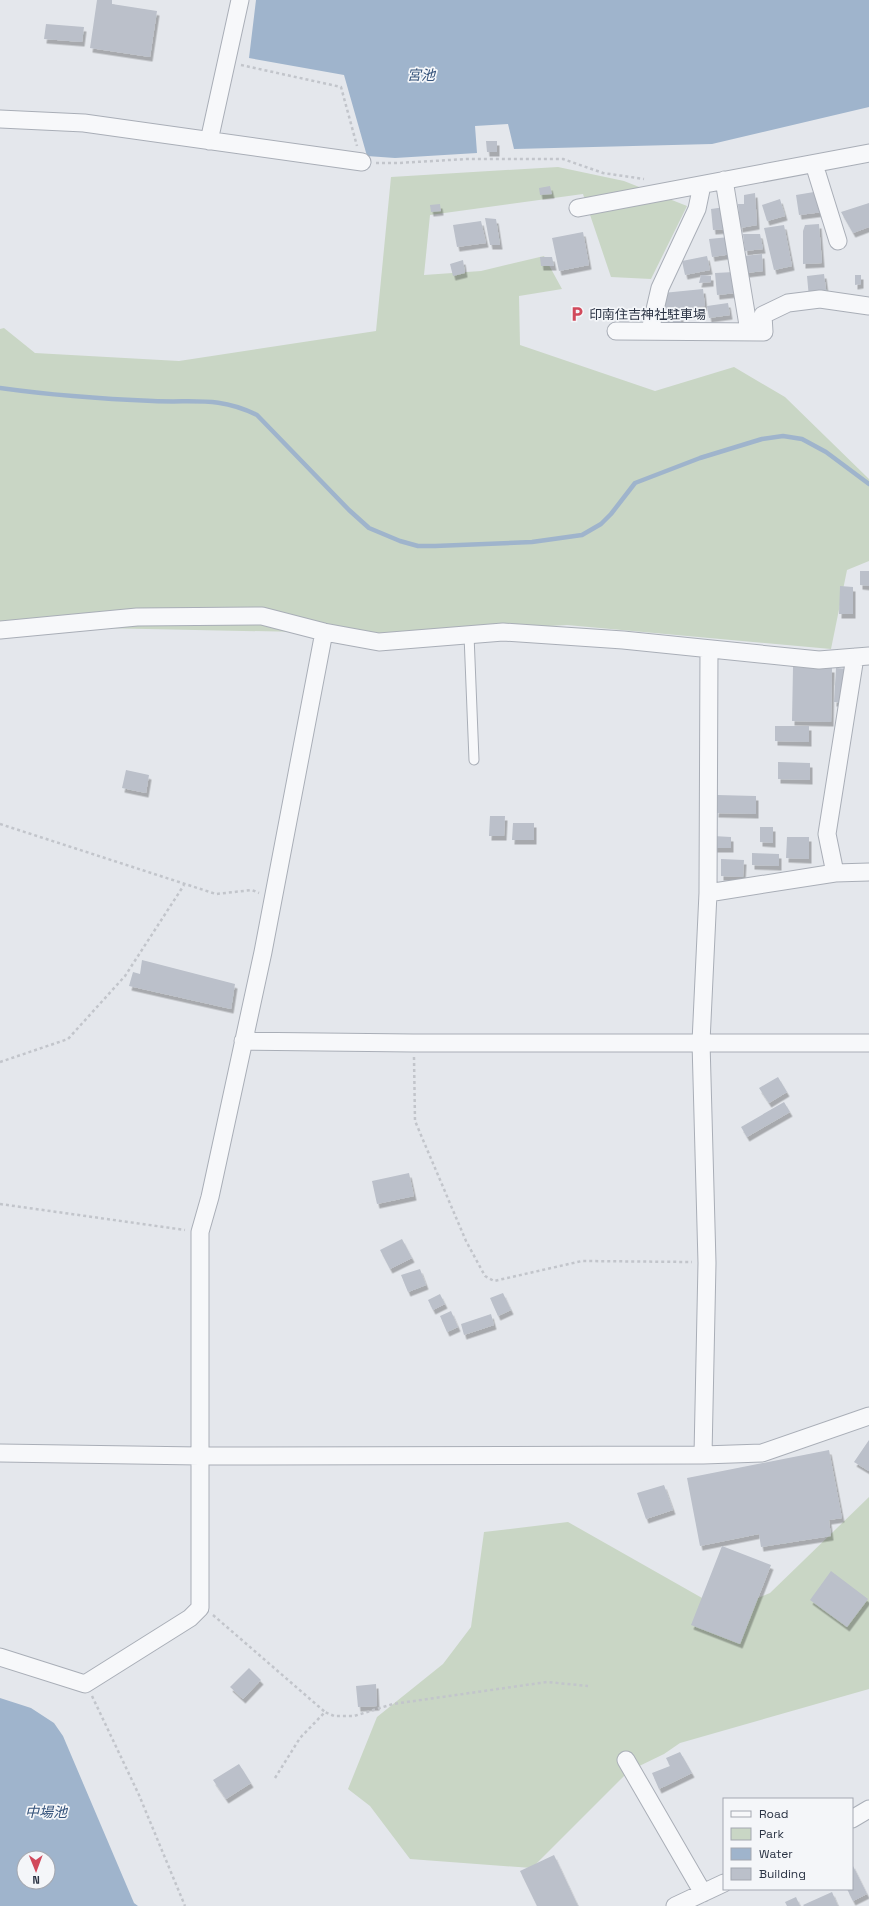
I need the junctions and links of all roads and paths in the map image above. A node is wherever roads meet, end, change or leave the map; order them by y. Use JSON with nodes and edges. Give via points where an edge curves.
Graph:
{"nodes":[{"id":1,"x":240,"y":0,"type":"edge"},
{"id":2,"x":240,"y":64,"type":"dead end"},
{"id":3,"x":0,"y":119,"type":"edge"},
{"id":4,"x":209,"y":141,"type":"junction"},
{"id":5,"x":869,"y":153,"type":"edge"},
{"id":6,"x":362,"y":162,"type":"junction"},
{"id":7,"x":814,"y":164,"type":"junction"},
{"id":8,"x":649,"y":179,"type":"dead end"},
{"id":9,"x":724,"y":180,"type":"junction"},
{"id":10,"x":702,"y":184,"type":"junction"},
{"id":11,"x":578,"y":208,"type":"dead end"},
{"id":12,"x":838,"y":241,"type":"dead end"},
{"id":13,"x":869,"y":306,"type":"edge"},
{"id":14,"x":616,"y":331,"type":"dead end"},
{"id":15,"x":650,"y":331,"type":"junction"},
{"id":16,"x":749,"y":331,"type":"junction"},
{"id":17,"x":0,"y":630,"type":"edge"},
{"id":18,"x":324,"y":632,"type":"junction"},
{"id":19,"x":469,"y":635,"type":"junction"},
{"id":20,"x":709,"y":649,"type":"junction"},
{"id":21,"x":862,"y":656,"type":"edge"},
{"id":22,"x":474,"y":760,"type":"dead end"},
{"id":23,"x":0,"y":824,"type":"edge"},
{"id":24,"x":869,"y":872,"type":"edge"},
{"id":25,"x":835,"y":873,"type":"junction"},
{"id":26,"x":184,"y":885,"type":"junction"},
{"id":27,"x":708,"y":893,"type":"junction"},
{"id":28,"x":273,"y":898,"type":"junction"},
{"id":29,"x":244,"y":1041,"type":"junction"},
{"id":30,"x":701,"y":1042,"type":"junction"},
{"id":31,"x":413,"y":1043,"type":"junction"},
{"id":32,"x":869,"y":1043,"type":"edge"},
{"id":33,"x":0,"y":1062,"type":"edge"},
{"id":34,"x":0,"y":1204,"type":"edge"},
{"id":35,"x":200,"y":1232,"type":"junction"},
{"id":36,"x":707,"y":1263,"type":"junction"},
{"id":37,"x":869,"y":1416,"type":"edge"},
{"id":38,"x":0,"y":1453,"type":"edge"},
{"id":39,"x":703,"y":1455,"type":"junction"},
{"id":40,"x":199,"y":1456,"type":"junction"},
{"id":41,"x":200,"y":1608,"type":"junction"},
{"id":42,"x":0,"y":1657,"type":"edge"},
{"id":43,"x":86,"y":1684,"type":"junction"},
{"id":44,"x":588,"y":1686,"type":"dead end"},
{"id":45,"x":325,"y":1712,"type":"junction"},
{"id":46,"x":626,"y":1760,"type":"dead end"},
{"id":47,"x":275,"y":1778,"type":"dead end"},
{"id":48,"x":869,"y":1809,"type":"edge"},
{"id":49,"x":853,"y":1818,"type":"edge"},
{"id":50,"x":723,"y":1883,"type":"edge"},
{"id":51,"x":702,"y":1893,"type":"junction"},
{"id":52,"x":185,"y":1906,"type":"edge"},
{"id":53,"x":675,"y":1906,"type":"edge"}],
"edges":[{"from":1,"to":4,"type":"street"},
{"from":2,"to":6,"type":"path","via":[[341,87]]},
{"from":3,"to":4,"type":"street","via":[[84,123]]},
{"from":4,"to":6,"type":"street"},
{"from":5,"to":7,"type":"street"},
{"from":6,"to":8,"type":"path","via":[[563,159],[603,173]]},
{"from":7,"to":9,"type":"street"},
{"from":7,"to":12,"type":"street"},
{"from":9,"to":10,"type":"street"},
{"from":9,"to":16,"type":"street"},
{"from":10,"to":11,"type":"street"},
{"from":10,"to":15,"type":"street","via":[[697,209],[660,288]]},
{"from":13,"to":16,"type":"street","via":[[820,299],[788,303],[763,315],[764,332]]},
{"from":14,"to":15,"type":"street"},
{"from":15,"to":16,"type":"street"},
{"from":17,"to":18,"type":"street","via":[[137,617],[262,616]]},
{"from":18,"to":19,"type":"street","via":[[379,642]]},
{"from":18,"to":28,"type":"street"},
{"from":19,"to":20,"type":"street","via":[[503,632]]},
{"from":19,"to":22,"type":"lane"},
{"from":20,"to":21,"type":"street","via":[[820,660]]},
{"from":20,"to":27,"type":"street"},
{"from":21,"to":25,"type":"street","via":[[828,834]]},
{"from":23,"to":26,"type":"path"},
{"from":24,"to":25,"type":"street"},
{"from":25,"to":27,"type":"street"},
{"from":26,"to":28,"type":"path","via":[[216,894],[252,890]]},
{"from":26,"to":33,"type":"path","via":[[125,976],[68,1039]]},
{"from":27,"to":30,"type":"street"},
{"from":28,"to":29,"type":"street"},
{"from":29,"to":31,"type":"street"},
{"from":29,"to":35,"type":"street"},
{"from":30,"to":31,"type":"street"},
{"from":30,"to":32,"type":"street"},
{"from":30,"to":36,"type":"street"},
{"from":31,"to":36,"type":"path","via":[[415,1121],[466,1242],[485,1276],[494,1280],[582,1262]]},
{"from":34,"to":35,"type":"path"},
{"from":35,"to":40,"type":"street"},
{"from":36,"to":39,"type":"street"},
{"from":37,"to":39,"type":"street","via":[[762,1453]]},
{"from":38,"to":40,"type":"street"},
{"from":39,"to":40,"type":"street"},
{"from":40,"to":41,"type":"street"},
{"from":41,"to":43,"type":"street","via":[[190,1618]]},
{"from":41,"to":45,"type":"path","via":[[210,1612]]},
{"from":42,"to":43,"type":"street"},
{"from":43,"to":52,"type":"path","via":[[140,1796]]},
{"from":44,"to":45,"type":"path","via":[[547,1682],[392,1704],[354,1716],[334,1716]]},
{"from":45,"to":47,"type":"path","via":[[300,1738]]},
{"from":46,"to":51,"type":"street"},
{"from":48,"to":49,"type":"street"},
{"from":50,"to":51,"type":"street"},
{"from":51,"to":53,"type":"street"}]}
